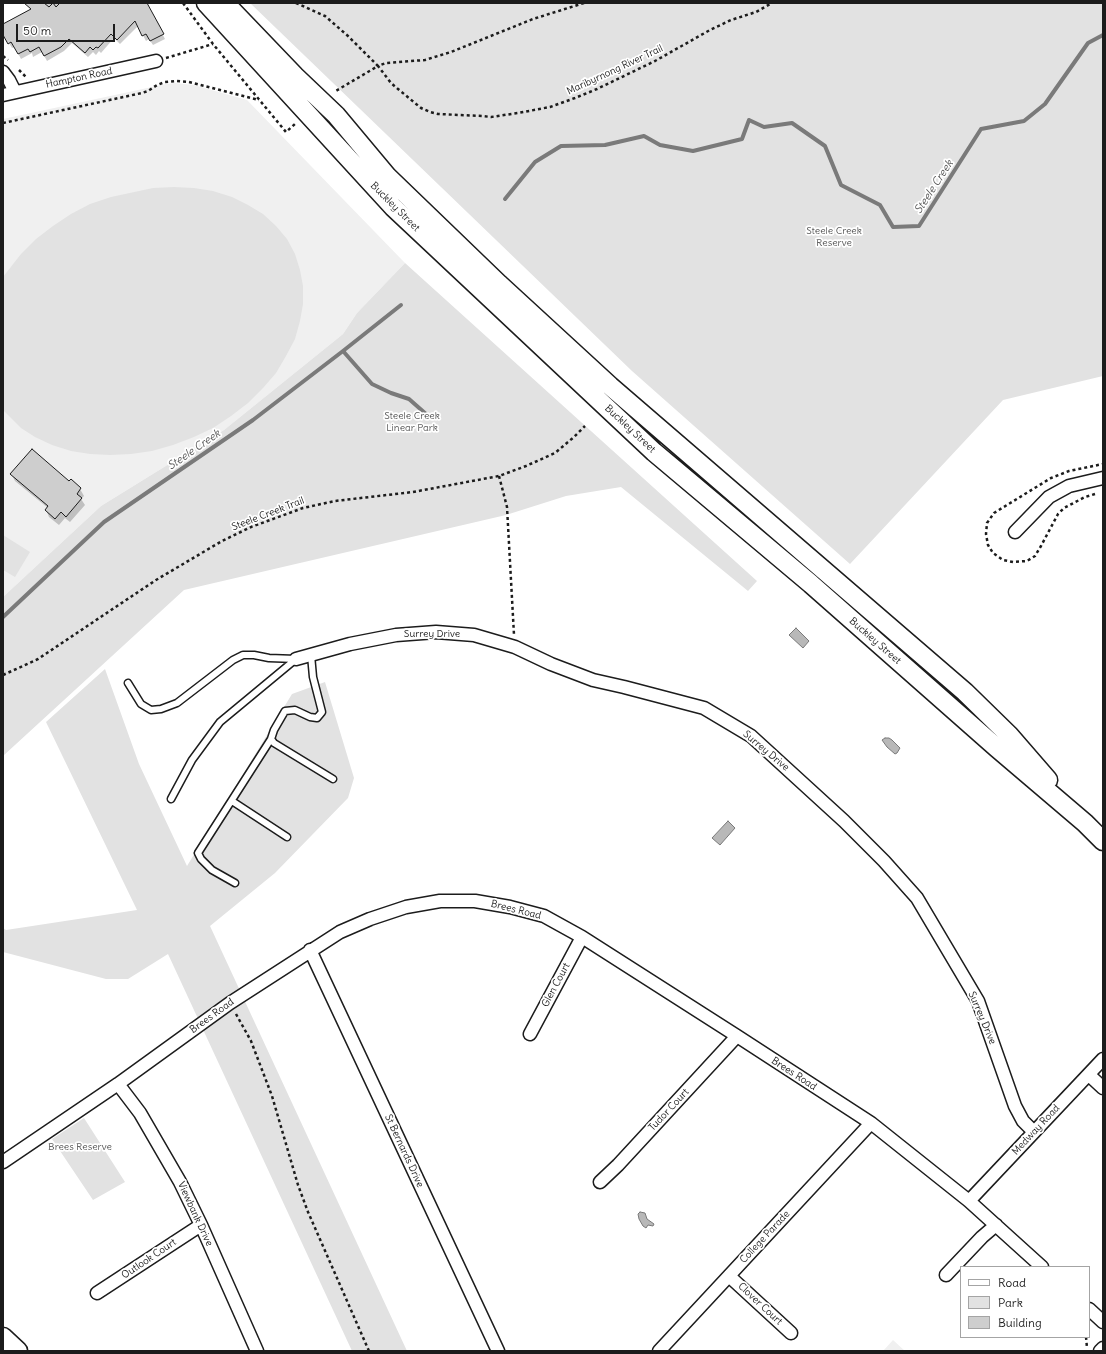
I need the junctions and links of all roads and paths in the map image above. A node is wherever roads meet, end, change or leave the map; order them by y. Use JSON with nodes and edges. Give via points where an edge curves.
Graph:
{"nodes":[{"id":1,"x":183,"y":3,"type":"edge"},
{"id":2,"x":206,"y":3,"type":"edge"},
{"id":3,"x":225,"y":3,"type":"edge"},
{"id":4,"x":296,"y":3,"type":"edge"},
{"id":5,"x":584,"y":3,"type":"edge"},
{"id":6,"x":772,"y":3,"type":"edge"},
{"id":7,"x":213,"y":44,"type":"junction"},
{"id":8,"x":156,"y":61,"type":"joint"},
{"id":9,"x":378,"y":66,"type":"junction"},
{"id":10,"x":3,"y":72,"type":"edge"},
{"id":11,"x":334,"y":92,"type":"dead end"},
{"id":12,"x":9,"y":93,"type":"edge"},
{"id":13,"x":259,"y":100,"type":"junction"},
{"id":14,"x":3,"y":123,"type":"edge"},
{"id":15,"x":296,"y":123,"type":"dead end"},
{"id":16,"x":585,"y":426,"type":"dead end"},
{"id":17,"x":499,"y":476,"type":"junction"},
{"id":18,"x":1103,"y":478,"type":"edge"},
{"id":19,"x":1015,"y":532,"type":"dead end"},
{"id":20,"x":515,"y":648,"type":"junction"},
{"id":21,"x":311,"y":655,"type":"junction"},
{"id":22,"x":296,"y":659,"type":"junction"},
{"id":23,"x":3,"y":675,"type":"edge"},
{"id":24,"x":128,"y":683,"type":"dead end"},
{"id":25,"x":271,"y":739,"type":"junction"},
{"id":26,"x":333,"y":779,"type":"dead end"},
{"id":27,"x":170,"y":799,"type":"dead end"},
{"id":28,"x":232,"y":801,"type":"junction"},
{"id":29,"x":1085,"y":823,"type":"junction"},
{"id":30,"x":287,"y":837,"type":"dead end"},
{"id":31,"x":1103,"y":841,"type":"edge"},
{"id":32,"x":235,"y":883,"type":"dead end"},
{"id":33,"x":582,"y":937,"type":"junction"},
{"id":34,"x":310,"y":950,"type":"junction"},
{"id":35,"x":230,"y":1003,"type":"junction"},
{"id":36,"x":530,"y":1034,"type":"dead end"},
{"id":37,"x":737,"y":1036,"type":"junction"},
{"id":38,"x":1103,"y":1059,"type":"edge"},
{"id":39,"x":1089,"y":1074,"type":"junction"},
{"id":40,"x":118,"y":1084,"type":"junction"},
{"id":41,"x":1103,"y":1088,"type":"edge"},
{"id":42,"x":871,"y":1124,"type":"junction"},
{"id":43,"x":1034,"y":1132,"type":"junction"},
{"id":44,"x":3,"y":1162,"type":"edge"},
{"id":45,"x":600,"y":1182,"type":"dead end"},
{"id":46,"x":969,"y":1201,"type":"junction"},
{"id":47,"x":201,"y":1224,"type":"junction"},
{"id":48,"x":996,"y":1225,"type":"junction"},
{"id":49,"x":1041,"y":1266,"type":"edge"},
{"id":50,"x":728,"y":1276,"type":"junction"},
{"id":51,"x":946,"y":1276,"type":"dead end"},
{"id":52,"x":97,"y":1293,"type":"dead end"},
{"id":53,"x":1090,"y":1310,"type":"edge"},
{"id":54,"x":1103,"y":1322,"type":"edge"},
{"id":55,"x":791,"y":1333,"type":"dead end"},
{"id":56,"x":3,"y":1337,"type":"edge"},
{"id":57,"x":1086,"y":1338,"type":"edge"},
{"id":58,"x":1086,"y":1348,"type":"dead end"},
{"id":59,"x":1103,"y":1348,"type":"edge"},
{"id":60,"x":18,"y":1351,"type":"edge"},
{"id":61,"x":257,"y":1351,"type":"edge"},
{"id":62,"x":369,"y":1351,"type":"edge"},
{"id":63,"x":498,"y":1351,"type":"edge"},
{"id":64,"x":659,"y":1351,"type":"edge"},
{"id":65,"x":1100,"y":1351,"type":"edge"}],
"edges":[{"from":1,"to":7,"type":"path"},
{"from":2,"to":29,"type":"main road","name":"Buckley Street","via":[[393,207],[654,452],[812,584]]},
{"from":3,"to":29,"type":"main road","name":"Buckley Street","via":[[336,115],[387,176],[499,284],[610,386],[966,692],[1009,735]]},
{"from":4,"to":9,"type":"path","name":"Maribyrnong River Trail","via":[[325,16]]},
{"from":5,"to":9,"type":"path","via":[[533,19],[425,60]]},
{"from":6,"to":9,"type":"path","name":"Maribyrnong River Trail","via":[[710,30],[655,61],[591,91],[550,106],[518,113],[482,116],[430,112],[421,108],[390,83]]},
{"from":7,"to":8,"type":"path"},
{"from":7,"to":13,"type":"path"},
{"from":8,"to":12,"type":"street","name":"Hampton Road"},
{"from":9,"to":11,"type":"path"},
{"from":10,"to":12,"type":"street","via":[[9,80]]},
{"from":13,"to":14,"type":"path","via":[[176,81],[165,82],[142,93]]},
{"from":13,"to":15,"type":"path","via":[[286,132]]},
{"from":16,"to":17,"type":"path","name":"Steele Creek Trail","via":[[555,453]]},
{"from":17,"to":20,"type":"path","via":[[507,507]]},
{"from":17,"to":23,"type":"path","name":"Steele Creek Trail","via":[[413,492],[335,501],[302,508],[251,527],[156,580],[38,659]]},
{"from":18,"to":19,"type":"street","via":[[1069,486],[1049,497]]},
{"from":20,"to":21,"type":"street","name":"Surrey Drive","via":[[474,635],[436,632],[396,635]]},
{"from":20,"to":43,"type":"street","name":"Surrey Drive","via":[[593,680],[704,708],[752,736],[844,821],[917,898],[978,1001],[1015,1106],[1023,1121]]},
{"from":21,"to":22,"type":"street","name":"Surrey Drive"},
{"from":21,"to":25,"type":"lane","via":[[313,677],[322,712],[317,718],[295,710],[286,711]]},
{"from":22,"to":24,"type":"lane","via":[[243,655],[232,660],[176,702],[161,709],[151,710],[141,704]]},
{"from":22,"to":27,"type":"lane","via":[[220,722],[192,760]]},
{"from":25,"to":26,"type":"lane"},
{"from":25,"to":28,"type":"lane"},
{"from":28,"to":30,"type":"lane"},
{"from":28,"to":32,"type":"lane","via":[[198,853],[212,870]]},
{"from":29,"to":31,"type":"main road","name":"Buckley Street"},
{"from":33,"to":34,"type":"street","name":"Brees Road","via":[[544,916],[510,907],[475,901],[440,901],[406,907],[370,918]]},
{"from":33,"to":36,"type":"street","name":"Glen Court"},
{"from":33,"to":37,"type":"street","name":"Brees Road"},
{"from":34,"to":35,"type":"street","name":"Brees Road"},
{"from":34,"to":63,"type":"street","name":"St Bernards Drive"},
{"from":35,"to":40,"type":"street","name":"Brees Road"},
{"from":35,"to":62,"type":"path","via":[[251,1041],[272,1096],[308,1212]]},
{"from":37,"to":42,"type":"street","name":"Brees Road"},
{"from":37,"to":45,"type":"street","name":"Tudor Court"},
{"from":38,"to":39,"type":"street","name":"Medway Road"},
{"from":39,"to":41,"type":"street"},
{"from":39,"to":43,"type":"street","name":"Medway Road"},
{"from":40,"to":44,"type":"street","name":"Brees Road"},
{"from":40,"to":47,"type":"street","name":"Viewbank Drive","via":[[161,1147]]},
{"from":42,"to":46,"type":"street","name":"Brees Road"},
{"from":42,"to":50,"type":"street","name":"College Parade"},
{"from":43,"to":46,"type":"street","name":"Medway Road"},
{"from":46,"to":48,"type":"street","name":"Brees Road"},
{"from":47,"to":52,"type":"street","name":"Outlook Court"},
{"from":47,"to":61,"type":"street","name":"Viewbank Drive"},
{"from":48,"to":49,"type":"street","name":"Brees Road"},
{"from":48,"to":51,"type":"street"},
{"from":50,"to":55,"type":"street","name":"Clover Court"},
{"from":50,"to":64,"type":"street","name":"College Parade"},
{"from":53,"to":54,"type":"street"},
{"from":56,"to":60,"type":"main road"},
{"from":57,"to":58,"type":"path"},
{"from":59,"to":65,"type":"street"}]}
